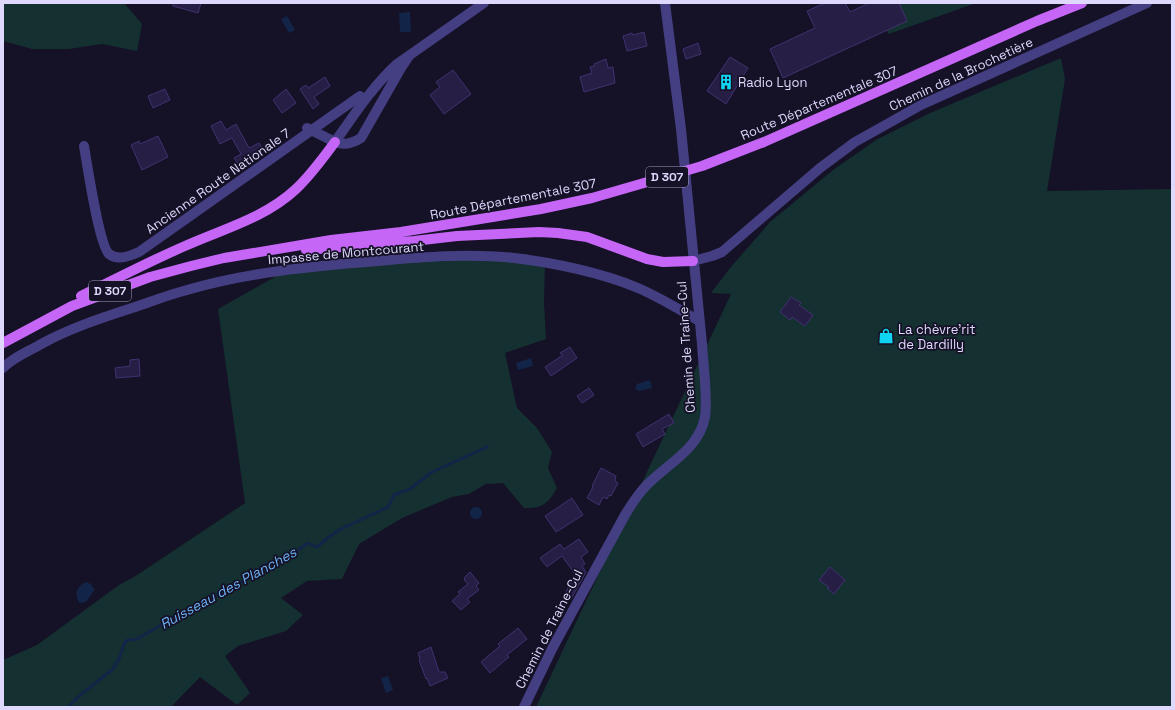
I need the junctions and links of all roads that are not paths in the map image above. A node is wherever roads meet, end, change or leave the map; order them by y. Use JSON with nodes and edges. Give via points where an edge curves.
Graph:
{"nodes":[{"id":1,"x":484,"y":3,"type":"edge"},
{"id":2,"x":665,"y":3,"type":"edge"},
{"id":3,"x":1082,"y":3,"type":"edge"},
{"id":4,"x":1147,"y":3,"type":"edge"},
{"id":5,"x":410,"y":56,"type":"junction"},
{"id":6,"x":360,"y":96,"type":"dead end"},
{"id":7,"x":309,"y":129,"type":"junction"},
{"id":8,"x":335,"y":142,"type":"junction"},
{"id":9,"x":84,"y":146,"type":"dead end"},
{"id":10,"x":224,"y":258,"type":"junction"},
{"id":11,"x":693,"y":261,"type":"junction"},
{"id":12,"x":699,"y":321,"type":"junction"},
{"id":13,"x":3,"y":343,"type":"edge"},
{"id":14,"x":3,"y":368,"type":"edge"},
{"id":15,"x":524,"y":707,"type":"edge"}],
"edges":[{"from":1,"to":5,"type":"street"},
{"from":2,"to":11,"type":"street","name":"Chemin de Traine-Cul","via":[[681,129]]},
{"from":3,"to":10,"type":"main road","name":"Route Départementale 307","number":"D 307","via":[[764,142],[702,166],[626,189],[541,209]]},
{"from":4,"to":11,"type":"street","name":"Chemin de la Brochetière","via":[[921,105],[855,142],[820,168],[722,252]]},
{"from":5,"to":8,"type":"street","via":[[385,75]]},
{"from":5,"to":8,"type":"street","via":[[362,138],[347,144]]},
{"from":6,"to":7,"type":"street","name":"Ancienne Route Nationale 7"},
{"from":7,"to":8,"type":"street"},
{"from":7,"to":9,"type":"street","name":"Ancienne Route Nationale 7","via":[[139,252],[127,257],[109,254],[104,245]]},
{"from":8,"to":13,"type":"main road","via":[[295,190],[268,210],[184,246],[64,304]]},
{"from":10,"to":11,"type":"main road","via":[[457,236],[539,232],[588,237],[647,259],[663,262]]},
{"from":10,"to":13,"type":"main road","name":"Route Départementale 307","number":"D 307","via":[[150,276],[115,289],[72,306]]},
{"from":11,"to":12,"type":"street","name":"Chemin de Traine-Cul"},
{"from":12,"to":14,"type":"street","name":"Impasse de Montcourant","via":[[637,287],[559,266],[515,258],[485,256],[406,259],[287,270],[187,290],[60,334]]},
{"from":12,"to":15,"type":"street","name":"Chemin de Traine-Cul","via":[[705,402],[705,417],[700,433],[691,446],[653,479],[634,500],[553,647]]}]}
